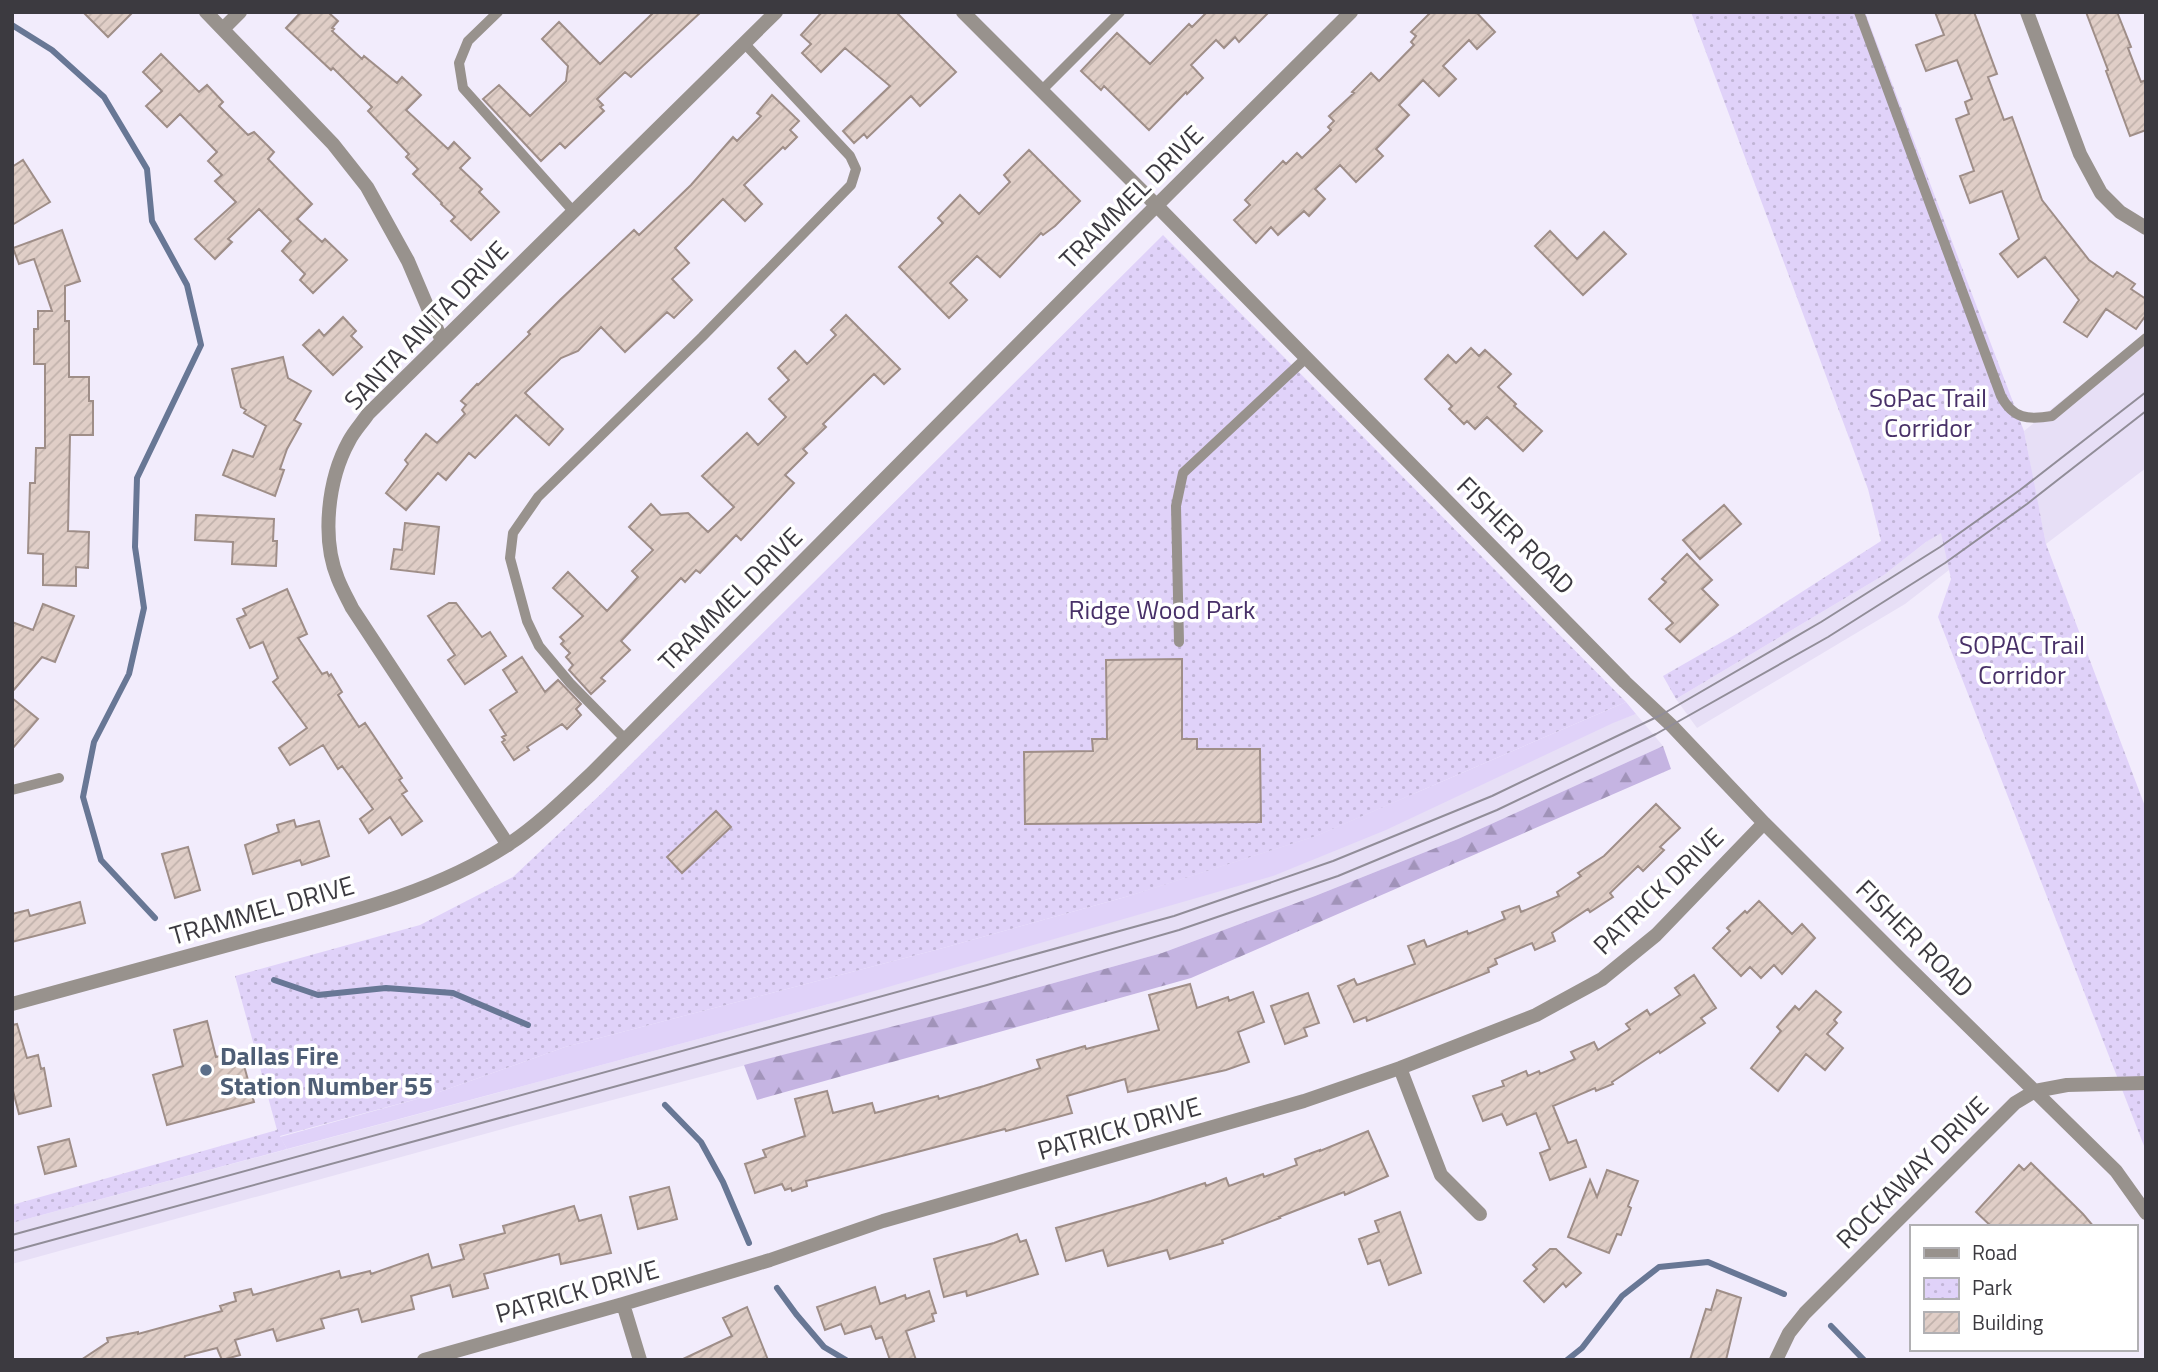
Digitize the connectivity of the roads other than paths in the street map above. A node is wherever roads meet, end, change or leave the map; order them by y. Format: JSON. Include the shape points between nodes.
{"nodes":[{"id":1,"x":206,"y":12,"type":"edge"},
{"id":2,"x":240,"y":12,"type":"edge"},
{"id":3,"x":498,"y":12,"type":"edge"},
{"id":4,"x":776,"y":12,"type":"edge"},
{"id":5,"x":963,"y":12,"type":"edge"},
{"id":6,"x":1120,"y":12,"type":"edge"},
{"id":7,"x":1351,"y":12,"type":"edge"},
{"id":8,"x":1858,"y":12,"type":"edge"},
{"id":9,"x":2027,"y":12,"type":"edge"},
{"id":10,"x":223,"y":29,"type":"junction"},
{"id":11,"x":744,"y":44,"type":"junction"},
{"id":12,"x":1041,"y":91,"type":"junction"},
{"id":13,"x":1157,"y":206,"type":"junction"},
{"id":14,"x":573,"y":211,"type":"junction"},
{"id":15,"x":2146,"y":228,"type":"edge"},
{"id":16,"x":2146,"y":338,"type":"edge"},
{"id":17,"x":442,"y":341,"type":"junction"},
{"id":18,"x":1305,"y":359,"type":"junction"},
{"id":19,"x":1179,"y":642,"type":"dead end"},
{"id":20,"x":625,"y":740,"type":"junction"},
{"id":21,"x":59,"y":778,"type":"dead end"},
{"id":22,"x":12,"y":790,"type":"edge"},
{"id":23,"x":1764,"y":823,"type":"junction"},
{"id":24,"x":508,"y":845,"type":"junction"},
{"id":25,"x":12,"y":1004,"type":"edge"},
{"id":26,"x":1400,"y":1068,"type":"junction"},
{"id":27,"x":2146,"y":1083,"type":"edge"},
{"id":28,"x":2035,"y":1091,"type":"junction"},
{"id":29,"x":2146,"y":1213,"type":"edge"},
{"id":30,"x":1480,"y":1214,"type":"dead end"},
{"id":31,"x":623,"y":1304,"type":"junction"},
{"id":32,"x":456,"y":1355,"type":"edge"},
{"id":33,"x":424,"y":1360,"type":"edge"},
{"id":34,"x":639,"y":1360,"type":"edge"},
{"id":35,"x":1776,"y":1360,"type":"edge"}],
"edges":[{"from":1,"to":10,"type":"street"},
{"from":2,"to":10,"type":"street"},
{"from":3,"to":14,"type":"lane","via":[[468,41],[459,63],[463,88]]},
{"from":4,"to":11,"type":"street","name":"SANTA ANITA DRIVE"},
{"from":5,"to":12,"type":"street","name":"FISHER ROAD"},
{"from":6,"to":12,"type":"lane"},
{"from":7,"to":13,"type":"street","name":"TRAMMEL DRIVE"},
{"from":8,"to":16,"type":"lane","via":[[2008,409],[2035,419],[2052,416]]},
{"from":9,"to":15,"type":"street","via":[[2080,154],[2101,193]]},
{"from":10,"to":17,"type":"street","via":[[333,144],[367,187],[408,261]]},
{"from":11,"to":14,"type":"street","name":"SANTA ANITA DRIVE"},
{"from":11,"to":20,"type":"lane","via":[[850,156],[856,169],[851,185],[538,497],[513,533],[510,558],[527,621],[539,646]]},
{"from":12,"to":13,"type":"street","name":"FISHER ROAD"},
{"from":13,"to":18,"type":"street","name":"FISHER ROAD"},
{"from":13,"to":20,"type":"street","name":"TRAMMEL DRIVE"},
{"from":14,"to":17,"type":"street","name":"SANTA ANITA DRIVE"},
{"from":17,"to":24,"type":"street","name":"SANTA ANITA DRIVE","via":[[368,414],[349,441],[329,506],[330,542],[337,577],[352,608]]},
{"from":18,"to":19,"type":"lane","via":[[1183,473],[1176,506]]},
{"from":18,"to":23,"type":"street","name":"FISHER ROAD"},
{"from":20,"to":24,"type":"street","name":"TRAMMEL DRIVE","via":[[540,821]]},
{"from":21,"to":22,"type":"lane"},
{"from":23,"to":26,"type":"street","name":"PATRICK DRIVE","via":[[1656,934],[1602,979],[1536,1015]]},
{"from":23,"to":28,"type":"street","name":"FISHER ROAD"},
{"from":24,"to":25,"type":"street","name":"TRAMMEL DRIVE","via":[[460,872],[403,895]]},
{"from":26,"to":30,"type":"street","via":[[1441,1175]]},
{"from":26,"to":31,"type":"street","name":"PATRICK DRIVE","via":[[1304,1101],[883,1221]]},
{"from":27,"to":28,"type":"street","name":"ROCKAWAY DRIVE","via":[[2067,1085]]},
{"from":28,"to":29,"type":"street","name":"FISHER ROAD","via":[[2116,1171]]},
{"from":28,"to":35,"type":"street","name":"ROCKAWAY DRIVE","via":[[2015,1103],[1805,1313]]},
{"from":31,"to":32,"type":"street","name":"PATRICK DRIVE"},
{"from":31,"to":34,"type":"street"},
{"from":32,"to":33,"type":"street","name":"PATRICK DRIVE"}]}
